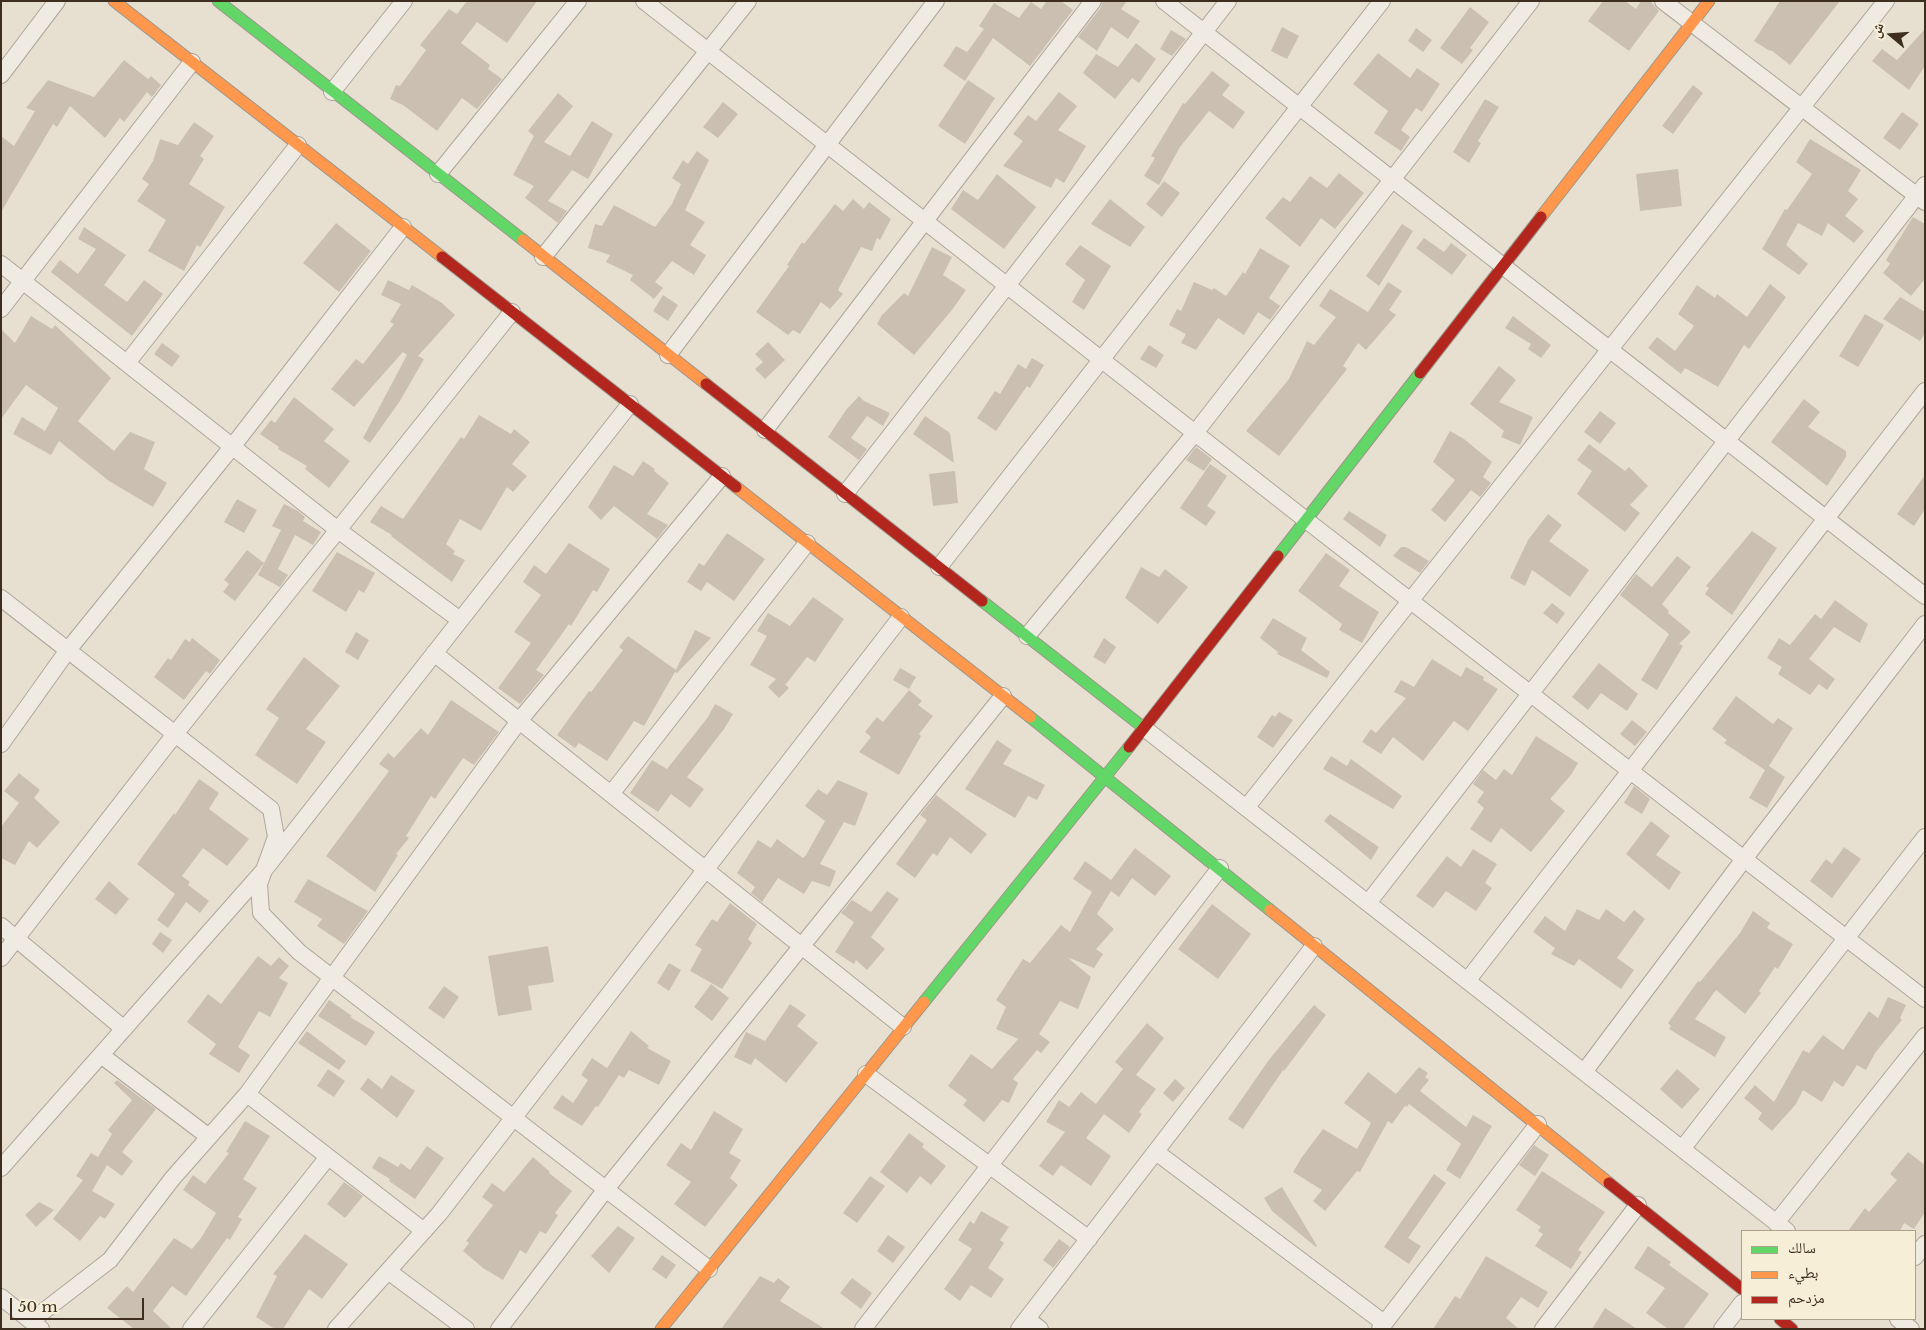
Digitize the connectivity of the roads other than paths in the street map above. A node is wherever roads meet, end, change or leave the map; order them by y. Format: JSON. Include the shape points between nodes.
{"nodes":[{"id":1,"x":57,"y":1,"type":"edge"},
{"id":2,"x":114,"y":1,"type":"edge"},
{"id":3,"x":404,"y":1,"type":"edge"},
{"id":4,"x":578,"y":1,"type":"edge"},
{"id":5,"x":644,"y":1,"type":"edge"},
{"id":6,"x":748,"y":1,"type":"edge"},
{"id":7,"x":936,"y":1,"type":"edge"},
{"id":8,"x":1093,"y":1,"type":"edge"},
{"id":9,"x":1164,"y":1,"type":"edge"},
{"id":10,"x":1228,"y":1,"type":"edge"},
{"id":11,"x":1382,"y":1,"type":"edge"},
{"id":12,"x":1531,"y":1,"type":"edge"},
{"id":13,"x":1663,"y":1,"type":"edge"},
{"id":14,"x":1709,"y":1,"type":"edge"},
{"id":15,"x":1886,"y":1,"type":"edge"},
{"id":16,"x":226,"y":4,"type":"edge"},
{"id":17,"x":1692,"y":24,"type":"junction"},
{"id":18,"x":1204,"y":32,"type":"junction"},
{"id":19,"x":709,"y":52,"type":"junction"},
{"id":20,"x":192,"y":62,"type":"junction"},
{"id":21,"x":1,"y":75,"type":"edge"},
{"id":22,"x":332,"y":92,"type":"junction"},
{"id":23,"x":1300,"y":107,"type":"junction"},
{"id":24,"x":1801,"y":108,"type":"junction"},
{"id":25,"x":298,"y":145,"type":"junction"},
{"id":26,"x":827,"y":145,"type":"junction"},
{"id":27,"x":438,"y":174,"type":"junction"},
{"id":28,"x":1392,"y":180,"type":"junction"},
{"id":29,"x":1922,"y":194,"type":"edge"},
{"id":30,"x":925,"y":221,"type":"junction"},
{"id":31,"x":403,"y":227,"type":"junction"},
{"id":32,"x":544,"y":257,"type":"junction"},
{"id":33,"x":1,"y":264,"type":"edge"},
{"id":34,"x":1503,"y":266,"type":"junction"},
{"id":35,"x":22,"y":281,"type":"junction"},
{"id":36,"x":1007,"y":286,"type":"junction"},
{"id":37,"x":1,"y":309,"type":"edge"},
{"id":38,"x":512,"y":312,"type":"junction"},
{"id":39,"x":1610,"y":349,"type":"junction"},
{"id":40,"x":668,"y":355,"type":"junction"},
{"id":41,"x":1102,"y":360,"type":"junction"},
{"id":42,"x":127,"y":363,"type":"junction"},
{"id":43,"x":1925,"y":391,"type":"edge"},
{"id":44,"x":630,"y":404,"type":"junction"},
{"id":45,"x":765,"y":430,"type":"junction"},
{"id":46,"x":1195,"y":433,"type":"junction"},
{"id":47,"x":1727,"y":441,"type":"junction"},
{"id":48,"x":232,"y":447,"type":"junction"},
{"id":49,"x":722,"y":476,"type":"junction"},
{"id":50,"x":845,"y":494,"type":"junction"},
{"id":51,"x":1826,"y":519,"type":"junction"},
{"id":52,"x":1306,"y":520,"type":"junction"},
{"id":53,"x":338,"y":530,"type":"junction"},
{"id":54,"x":808,"y":543,"type":"junction"},
{"id":55,"x":939,"y":567,"type":"junction"},
{"id":56,"x":1925,"y":596,"type":"edge"},
{"id":57,"x":1,"y":598,"type":"edge"},
{"id":58,"x":1411,"y":601,"type":"junction"},
{"id":59,"x":901,"y":617,"type":"junction"},
{"id":60,"x":460,"y":620,"type":"junction"},
{"id":61,"x":1925,"y":624,"type":"edge"},
{"id":62,"x":1027,"y":636,"type":"junction"},
{"id":63,"x":68,"y":650,"type":"junction"},
{"id":64,"x":434,"y":653,"type":"junction"},
{"id":65,"x":1530,"y":693,"type":"junction"},
{"id":66,"x":1003,"y":696,"type":"junction"},
{"id":67,"x":519,"y":721,"type":"junction"},
{"id":68,"x":1144,"y":728,"type":"junction"},
{"id":69,"x":175,"y":734,"type":"junction"},
{"id":70,"x":1,"y":744,"type":"edge"},
{"id":71,"x":1630,"y":771,"type":"junction"},
{"id":72,"x":1105,"y":776,"type":"junction"},
{"id":73,"x":611,"y":794,"type":"junction"},
{"id":74,"x":1246,"y":808,"type":"junction"},
{"id":75,"x":1925,"y":837,"type":"edge"},
{"id":76,"x":1744,"y":858,"type":"junction"},
{"id":77,"x":265,"y":868,"type":"junction"},
{"id":78,"x":1220,"y":868,"type":"junction"},
{"id":79,"x":706,"y":870,"type":"junction"},
{"id":80,"x":1368,"y":903,"type":"junction"},
{"id":81,"x":1,"y":926,"type":"edge"},
{"id":82,"x":16,"y":938,"type":"junction"},
{"id":83,"x":1846,"y":938,"type":"junction"},
{"id":84,"x":802,"y":946,"type":"junction"},
{"id":85,"x":1314,"y":946,"type":"junction"},
{"id":86,"x":1,"y":958,"type":"edge"},
{"id":87,"x":333,"y":978,"type":"junction"},
{"id":88,"x":1467,"y":981,"type":"junction"},
{"id":89,"x":1925,"y":999,"type":"edge"},
{"id":90,"x":903,"y":1027,"type":"junction"},
{"id":91,"x":124,"y":1029,"type":"junction"},
{"id":92,"x":1925,"y":1036,"type":"edge"},
{"id":93,"x":101,"y":1055,"type":"junction"},
{"id":94,"x":1584,"y":1072,"type":"junction"},
{"id":95,"x":866,"y":1074,"type":"junction"},
{"id":96,"x":247,"y":1094,"type":"junction"},
{"id":97,"x":512,"y":1117,"type":"junction"},
{"id":98,"x":1538,"y":1124,"type":"junction"},
{"id":99,"x":209,"y":1137,"type":"junction"},
{"id":100,"x":1682,"y":1149,"type":"junction"},
{"id":101,"x":1156,"y":1152,"type":"junction"},
{"id":102,"x":328,"y":1156,"type":"junction"},
{"id":103,"x":990,"y":1166,"type":"junction"},
{"id":104,"x":1,"y":1168,"type":"edge"},
{"id":105,"x":606,"y":1189,"type":"junction"},
{"id":106,"x":1638,"y":1205,"type":"junction"},
{"id":107,"x":1781,"y":1227,"type":"edge"},
{"id":108,"x":424,"y":1231,"type":"junction"},
{"id":109,"x":1089,"y":1239,"type":"junction"},
{"id":110,"x":1925,"y":1244,"type":"edge"},
{"id":111,"x":1916,"y":1256,"type":"edge"},
{"id":112,"x":709,"y":1269,"type":"junction"},
{"id":113,"x":388,"y":1271,"type":"junction"},
{"id":114,"x":1741,"y":1288,"type":"edge"},
{"id":115,"x":1,"y":1297,"type":"edge"},
{"id":116,"x":1741,"y":1304,"type":"edge"},
{"id":117,"x":1781,"y":1320,"type":"edge"},
{"id":118,"x":1899,"y":1320,"type":"edge"},
{"id":119,"x":1023,"y":1324,"type":"edge"},
{"id":120,"x":36,"y":1325,"type":"edge"},
{"id":121,"x":1382,"y":1326,"type":"edge"},
{"id":122,"x":191,"y":1329,"type":"edge"},
{"id":123,"x":336,"y":1329,"type":"edge"},
{"id":124,"x":466,"y":1329,"type":"edge"},
{"id":125,"x":498,"y":1329,"type":"edge"},
{"id":126,"x":660,"y":1329,"type":"edge"},
{"id":127,"x":863,"y":1329,"type":"edge"},
{"id":128,"x":1040,"y":1329,"type":"edge"},
{"id":129,"x":1542,"y":1329,"type":"edge"},
{"id":130,"x":1722,"y":1329,"type":"edge"},
{"id":131,"x":1792,"y":1329,"type":"edge"},
{"id":132,"x":1911,"y":1329,"type":"edge"}],
"edges":[{"from":1,"to":21,"type":"street"},
{"from":2,"to":20,"type":"street"},
{"from":3,"to":22,"type":"street"},
{"from":4,"to":27,"type":"street"},
{"from":5,"to":19,"type":"street"},
{"from":6,"to":19,"type":"street"},
{"from":7,"to":26,"type":"street"},
{"from":8,"to":30,"type":"street"},
{"from":9,"to":18,"type":"street"},
{"from":10,"to":18,"type":"street"},
{"from":11,"to":23,"type":"street"},
{"from":12,"to":28,"type":"street"},
{"from":13,"to":17,"type":"street"},
{"from":14,"to":17,"type":"street"},
{"from":15,"to":24,"type":"street"},
{"from":16,"to":22,"type":"street"},
{"from":17,"to":24,"type":"street"},
{"from":17,"to":34,"type":"street"},
{"from":18,"to":23,"type":"street"},
{"from":18,"to":36,"type":"street"},
{"from":19,"to":26,"type":"street"},
{"from":19,"to":32,"type":"street"},
{"from":20,"to":25,"type":"street"},
{"from":20,"to":35,"type":"street"},
{"from":22,"to":27,"type":"street"},
{"from":23,"to":28,"type":"street"},
{"from":23,"to":41,"type":"street"},
{"from":24,"to":29,"type":"street"},
{"from":24,"to":39,"type":"street"},
{"from":25,"to":31,"type":"street"},
{"from":25,"to":42,"type":"street"},
{"from":26,"to":30,"type":"street"},
{"from":26,"to":40,"type":"street"},
{"from":27,"to":32,"type":"street"},
{"from":28,"to":34,"type":"street"},
{"from":28,"to":46,"type":"street"},
{"from":29,"to":47,"type":"street"},
{"from":30,"to":36,"type":"street"},
{"from":30,"to":45,"type":"street"},
{"from":31,"to":38,"type":"street"},
{"from":31,"to":48,"type":"street"},
{"from":32,"to":40,"type":"street"},
{"from":33,"to":35,"type":"street"},
{"from":34,"to":39,"type":"street"},
{"from":34,"to":52,"type":"street"},
{"from":35,"to":37,"type":"street"},
{"from":35,"to":42,"type":"street"},
{"from":36,"to":41,"type":"street"},
{"from":36,"to":50,"type":"street"},
{"from":38,"to":44,"type":"street"},
{"from":38,"to":53,"type":"street"},
{"from":39,"to":47,"type":"street"},
{"from":39,"to":58,"type":"street"},
{"from":40,"to":45,"type":"street"},
{"from":41,"to":46,"type":"street"},
{"from":41,"to":55,"type":"street"},
{"from":42,"to":48,"type":"street"},
{"from":43,"to":51,"type":"street"},
{"from":44,"to":49,"type":"street"},
{"from":44,"to":60,"type":"street"},
{"from":45,"to":50,"type":"street"},
{"from":46,"to":52,"type":"street"},
{"from":46,"to":62,"type":"street"},
{"from":47,"to":51,"type":"street"},
{"from":47,"to":65,"type":"street"},
{"from":48,"to":53,"type":"street"},
{"from":48,"to":63,"type":"street"},
{"from":49,"to":54,"type":"street"},
{"from":49,"to":67,"type":"street"},
{"from":50,"to":55,"type":"street"},
{"from":51,"to":56,"type":"street"},
{"from":51,"to":71,"type":"street"},
{"from":52,"to":58,"type":"street"},
{"from":52,"to":68,"type":"street"},
{"from":53,"to":60,"type":"street"},
{"from":53,"to":69,"type":"street"},
{"from":54,"to":59,"type":"street"},
{"from":54,"to":73,"type":"street"},
{"from":55,"to":62,"type":"street"},
{"from":57,"to":63,"type":"street"},
{"from":58,"to":65,"type":"street"},
{"from":58,"to":74,"type":"street"},
{"from":59,"to":66,"type":"street"},
{"from":59,"to":79,"type":"street"},
{"from":60,"to":64,"type":"street"},
{"from":61,"to":76,"type":"street"},
{"from":62,"to":68,"type":"street"},
{"from":63,"to":69,"type":"street"},
{"from":63,"to":70,"type":"street"},
{"from":64,"to":67,"type":"street"},
{"from":64,"to":77,"type":"street"},
{"from":65,"to":71,"type":"street"},
{"from":65,"to":80,"type":"street"},
{"from":66,"to":72,"type":"street"},
{"from":66,"to":84,"type":"street"},
{"from":67,"to":73,"type":"street"},
{"from":67,"to":87,"type":"street"},
{"from":68,"to":72,"type":"street"},
{"from":68,"to":74,"type":"street"},
{"from":69,"to":77,"type":"street","via":[[271,809],[276,837]]},
{"from":69,"to":82,"type":"street"},
{"from":71,"to":76,"type":"street"},
{"from":71,"to":88,"type":"street"},
{"from":72,"to":78,"type":"street"},
{"from":72,"to":90,"type":"street"},
{"from":73,"to":79,"type":"street"},
{"from":74,"to":80,"type":"street"},
{"from":75,"to":83,"type":"street"},
{"from":76,"to":83,"type":"street"},
{"from":76,"to":94,"type":"street"},
{"from":77,"to":87,"type":"street","via":[[259,884],[261,913],[299,952]]},
{"from":77,"to":91,"type":"street"},
{"from":78,"to":85,"type":"street"},
{"from":78,"to":103,"type":"street"},
{"from":79,"to":84,"type":"street"},
{"from":79,"to":97,"type":"street"},
{"from":80,"to":88,"type":"street"},
{"from":81,"to":82,"type":"street"},
{"from":82,"to":86,"type":"street"},
{"from":82,"to":91,"type":"street"},
{"from":83,"to":89,"type":"street"},
{"from":83,"to":100,"type":"street"},
{"from":84,"to":90,"type":"street"},
{"from":84,"to":105,"type":"street"},
{"from":85,"to":98,"type":"street"},
{"from":85,"to":101,"type":"street"},
{"from":87,"to":96,"type":"street"},
{"from":87,"to":97,"type":"street"},
{"from":88,"to":94,"type":"street"},
{"from":90,"to":95,"type":"street"},
{"from":91,"to":93,"type":"street"},
{"from":92,"to":107,"type":"street"},
{"from":93,"to":99,"type":"street"},
{"from":93,"to":104,"type":"street"},
{"from":94,"to":100,"type":"street"},
{"from":95,"to":103,"type":"street"},
{"from":95,"to":112,"type":"street"},
{"from":96,"to":99,"type":"street"},
{"from":96,"to":102,"type":"street"},
{"from":97,"to":105,"type":"street"},
{"from":97,"to":108,"type":"street"},
{"from":98,"to":106,"type":"street"},
{"from":98,"to":121,"type":"street"},
{"from":99,"to":120,"type":"street","via":[[110,1260]]},
{"from":100,"to":107,"type":"street"},
{"from":101,"to":109,"type":"street"},
{"from":101,"to":121,"type":"street"},
{"from":102,"to":108,"type":"street"},
{"from":102,"to":122,"type":"street"},
{"from":103,"to":109,"type":"street"},
{"from":103,"to":127,"type":"street"},
{"from":105,"to":112,"type":"street"},
{"from":105,"to":125,"type":"street"},
{"from":106,"to":114,"type":"street"},
{"from":106,"to":129,"type":"street"},
{"from":108,"to":113,"type":"street"},
{"from":109,"to":119,"type":"street"},
{"from":110,"to":111,"type":"street"},
{"from":112,"to":126,"type":"street"},
{"from":113,"to":123,"type":"street"},
{"from":113,"to":124,"type":"street"},
{"from":115,"to":120,"type":"street"},
{"from":116,"to":130,"type":"street"},
{"from":117,"to":131,"type":"street"},
{"from":118,"to":132,"type":"street"},
{"from":119,"to":128,"type":"street"}]}
